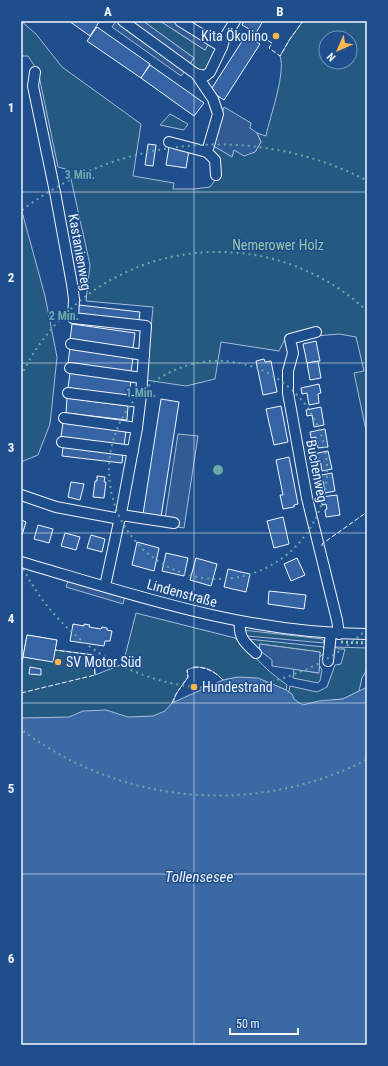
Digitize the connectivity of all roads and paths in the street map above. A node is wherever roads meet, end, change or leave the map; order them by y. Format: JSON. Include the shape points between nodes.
{"nodes":[{"id":1,"x":122,"y":21,"type":"edge"},
{"id":2,"x":180,"y":21,"type":"edge"},
{"id":3,"x":235,"y":21,"type":"edge"},
{"id":4,"x":222,"y":47,"type":"junction"},
{"id":5,"x":35,"y":72,"type":"dead end"},
{"id":6,"x":196,"y":74,"type":"junction"},
{"id":7,"x":169,"y":142,"type":"dead end"},
{"id":8,"x":207,"y":152,"type":"junction"},
{"id":9,"x":216,"y":175,"type":"dead end"},
{"id":10,"x":316,"y":332,"type":"dead end"},
{"id":11,"x":71,"y":344,"type":"dead end"},
{"id":12,"x":144,"y":355,"type":"junction"},
{"id":13,"x":70,"y":368,"type":"dead end"},
{"id":14,"x":142,"y":378,"type":"junction"},
{"id":15,"x":68,"y":393,"type":"dead end"},
{"id":16,"x":141,"y":399,"type":"junction"},
{"id":17,"x":64,"y":418,"type":"dead end"},
{"id":18,"x":137,"y":428,"type":"junction"},
{"id":19,"x":62,"y":442,"type":"dead end"},
{"id":20,"x":133,"y":451,"type":"junction"},
{"id":21,"x":21,"y":495,"type":"edge"},
{"id":22,"x":120,"y":517,"type":"junction"},
{"id":23,"x":174,"y":523,"type":"dead end"},
{"id":24,"x":21,"y":562,"type":"edge"},
{"id":25,"x":105,"y":586,"type":"junction"},
{"id":26,"x":240,"y":622,"type":"junction"},
{"id":27,"x":335,"y":633,"type":"junction"},
{"id":28,"x":367,"y":634,"type":"edge"},
{"id":29,"x":256,"y":653,"type":"dead end"},
{"id":30,"x":328,"y":661,"type":"dead end"}],
"edges":[{"from":1,"to":6,"type":"street"},
{"from":2,"to":4,"type":"street"},
{"from":3,"to":4,"type":"street"},
{"from":4,"to":6,"type":"street","via":[[210,72],[205,76]]},
{"from":5,"to":12,"type":"street","name":"Kastanienweg","via":[[34,86],[73,292],[72,318],[146,326]]},
{"from":6,"to":8,"type":"street","via":[[213,99],[218,114]]},
{"from":7,"to":8,"type":"street"},
{"from":8,"to":9,"type":"street","via":[[216,160]]},
{"from":10,"to":27,"type":"street","name":"Buchenweg","via":[[290,339],[293,353],[288,371],[288,393],[307,498],[337,620]]},
{"from":11,"to":12,"type":"street"},
{"from":12,"to":14,"type":"street","name":"Kastanienweg"},
{"from":13,"to":14,"type":"street"},
{"from":14,"to":16,"type":"street","name":"Kastanienweg"},
{"from":15,"to":16,"type":"street"},
{"from":16,"to":18,"type":"street","name":"Kastanienweg"},
{"from":17,"to":18,"type":"street"},
{"from":18,"to":20,"type":"street","name":"Kastanienweg"},
{"from":19,"to":20,"type":"street"},
{"from":20,"to":22,"type":"street","name":"Kastanienweg"},
{"from":21,"to":22,"type":"street","via":[[56,507]]},
{"from":22,"to":23,"type":"street"},
{"from":22,"to":25,"type":"street","name":"Kastanienweg"},
{"from":24,"to":25,"type":"street","name":"Lindenstraße"},
{"from":25,"to":26,"type":"street","name":"Lindenstraße"},
{"from":26,"to":27,"type":"street","name":"Lindenstraße"},
{"from":26,"to":29,"type":"street","via":[[240,636]]},
{"from":27,"to":28,"type":"street","name":"Lindenstraße"},
{"from":27,"to":30,"type":"street","name":"Buchenweg"}]}
